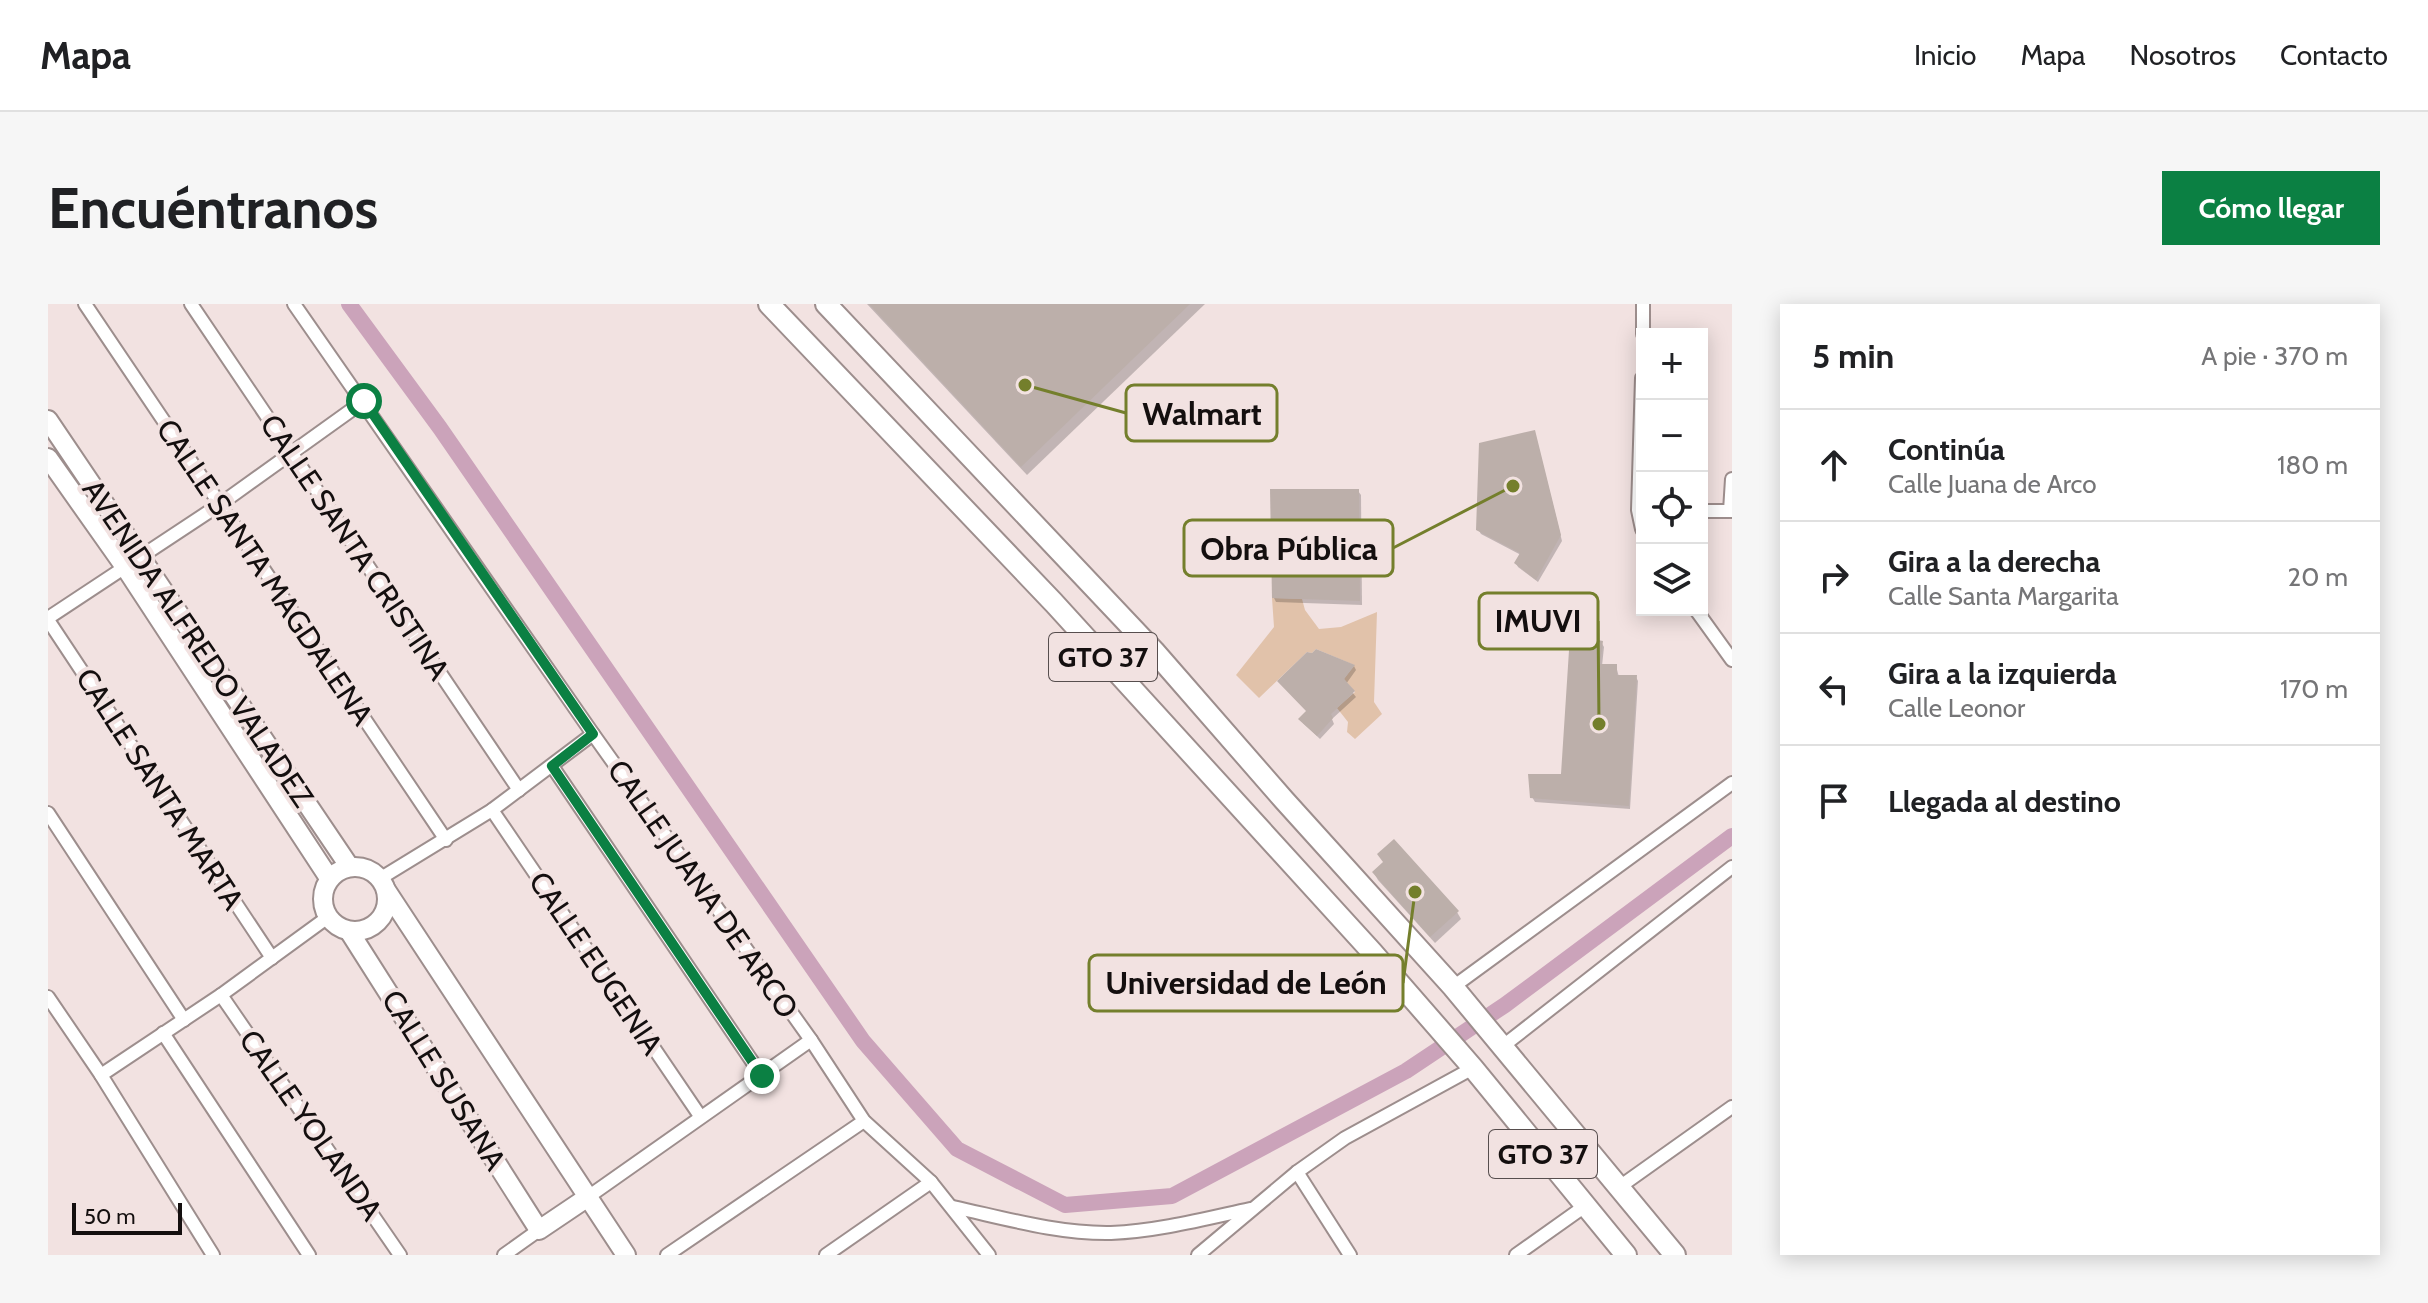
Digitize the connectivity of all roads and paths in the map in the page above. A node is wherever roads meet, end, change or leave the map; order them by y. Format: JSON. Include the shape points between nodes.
{"nodes":[{"id":1,"x":85,"y":304,"type":"edge"},
{"id":2,"x":191,"y":304,"type":"edge"},
{"id":3,"x":294,"y":304,"type":"edge"},
{"id":4,"x":769,"y":304,"type":"edge"},
{"id":5,"x":826,"y":304,"type":"edge"},
{"id":6,"x":1643,"y":304,"type":"edge"},
{"id":7,"x":1643,"y":328,"type":"edge"},
{"id":8,"x":1642,"y":400,"type":"edge"},
{"id":9,"x":364,"y":401,"type":"junction"},
{"id":10,"x":48,"y":420,"type":"edge"},
{"id":11,"x":292,"y":454,"type":"junction"},
{"id":12,"x":48,"y":458,"type":"edge"},
{"id":13,"x":1641,"y":472,"type":"edge"},
{"id":14,"x":1732,"y":479,"type":"edge"},
{"id":15,"x":219,"y":505,"type":"junction"},
{"id":16,"x":1708,"y":511,"type":"edge"},
{"id":17,"x":1731,"y":511,"type":"edge"},
{"id":18,"x":132,"y":562,"type":"junction"},
{"id":19,"x":1700,"y":616,"type":"edge"},
{"id":20,"x":48,"y":619,"type":"edge"},
{"id":21,"x":1732,"y":660,"type":"edge"},
{"id":22,"x":593,"y":734,"type":"junction"},
{"id":23,"x":552,"y":766,"type":"junction"},
{"id":24,"x":1732,"y":783,"type":"edge"},
{"id":25,"x":519,"y":790,"type":"junction"},
{"id":26,"x":492,"y":810,"type":"junction"},
{"id":27,"x":48,"y":813,"type":"edge"},
{"id":28,"x":446,"y":840,"type":"junction"},
{"id":29,"x":349,"y":866,"type":"junction"},
{"id":30,"x":1732,"y":867,"type":"edge"},
{"id":31,"x":329,"y":878,"type":"junction"},
{"id":32,"x":384,"y":884,"type":"junction"},
{"id":33,"x":328,"y":917,"type":"junction"},
{"id":34,"x":349,"y":931,"type":"junction"},
{"id":35,"x":272,"y":958,"type":"junction"},
{"id":36,"x":1457,"y":992,"type":"junction"},
{"id":37,"x":221,"y":995,"type":"junction"},
{"id":38,"x":48,"y":997,"type":"edge"},
{"id":39,"x":184,"y":1020,"type":"junction"},
{"id":40,"x":163,"y":1033,"type":"junction"},
{"id":41,"x":811,"y":1040,"type":"junction"},
{"id":42,"x":1503,"y":1046,"type":"junction"},
{"id":43,"x":1466,"y":1061,"type":"junction"},
{"id":44,"x":101,"y":1075,"type":"junction"},
{"id":45,"x":762,"y":1076,"type":"junction"},
{"id":46,"x":1732,"y":1107,"type":"edge"},
{"id":47,"x":700,"y":1116,"type":"junction"},
{"id":48,"x":864,"y":1121,"type":"junction"},
{"id":49,"x":1297,"y":1172,"type":"junction"},
{"id":50,"x":931,"y":1182,"type":"junction"},
{"id":51,"x":1618,"y":1188,"type":"junction"},
{"id":52,"x":588,"y":1197,"type":"junction"},
{"id":53,"x":1585,"y":1206,"type":"junction"},
{"id":54,"x":953,"y":1207,"type":"junction"},
{"id":55,"x":1253,"y":1208,"type":"junction"},
{"id":56,"x":539,"y":1230,"type":"junction"},
{"id":57,"x":213,"y":1255,"type":"edge"},
{"id":58,"x":309,"y":1255,"type":"edge"},
{"id":59,"x":400,"y":1255,"type":"edge"},
{"id":60,"x":504,"y":1255,"type":"edge"},
{"id":61,"x":626,"y":1255,"type":"edge"},
{"id":62,"x":667,"y":1255,"type":"edge"},
{"id":63,"x":826,"y":1255,"type":"edge"},
{"id":64,"x":989,"y":1255,"type":"edge"},
{"id":65,"x":1198,"y":1255,"type":"edge"},
{"id":66,"x":1350,"y":1255,"type":"edge"},
{"id":67,"x":1516,"y":1255,"type":"edge"},
{"id":68,"x":1626,"y":1255,"type":"edge"},
{"id":69,"x":1675,"y":1255,"type":"edge"}],
"edges":[{"from":1,"to":15,"type":"street","name":"CALLE SANTA MAGDALENA"},
{"from":2,"to":11,"type":"street","name":"CALLE SANTA CRISTINA"},
{"from":3,"to":9,"type":"street","name":"CALLE JUANA DE ARCO"},
{"from":4,"to":43,"type":"main road","number":"GTO 37","via":[[1054,603]]},
{"from":5,"to":36,"type":"main road","number":"GTO 37","via":[[1154,651]]},
{"from":6,"to":7,"type":"street"},
{"from":8,"to":13,"type":"street"},
{"from":9,"to":11,"type":"street"},
{"from":9,"to":22,"type":"street","name":"CALLE JUANA DE ARCO"},
{"from":10,"to":18,"type":"street","name":"AVENIDA ALFREDO VALADEZ"},
{"from":11,"to":15,"type":"street"},
{"from":11,"to":25,"type":"street","name":"CALLE SANTA CRISTINA"},
{"from":12,"to":18,"type":"street","name":"AVENIDA ALFREDO VALADEZ"},
{"from":14,"to":17,"type":"street"},
{"from":15,"to":18,"type":"street"},
{"from":15,"to":28,"type":"street","name":"CALLE SANTA MAGDALENA"},
{"from":16,"to":17,"type":"street"},
{"from":18,"to":20,"type":"street"},
{"from":18,"to":29,"type":"street","name":"AVENIDA ALFREDO VALADEZ"},
{"from":18,"to":31,"type":"street","name":"AVENIDA ALFREDO VALADEZ"},
{"from":19,"to":21,"type":"street"},
{"from":20,"to":35,"type":"street","name":"CALLE SANTA MARTA"},
{"from":22,"to":23,"type":"street"},
{"from":22,"to":41,"type":"street","name":"CALLE JUANA DE ARCO"},
{"from":23,"to":25,"type":"street"},
{"from":23,"to":45,"type":"street"},
{"from":24,"to":36,"type":"street"},
{"from":25,"to":26,"type":"street"},
{"from":26,"to":28,"type":"street"},
{"from":26,"to":47,"type":"street","name":"CALLE EUGENIA"},
{"from":27,"to":39,"type":"street"},
{"from":28,"to":32,"type":"street"},
{"from":29,"to":31,"type":"street"},
{"from":29,"to":32,"type":"street","via":[[372,870]]},
{"from":30,"to":42,"type":"street"},
{"from":31,"to":33,"type":"street","via":[[322,904]]},
{"from":32,"to":34,"type":"street","via":[[385,912],[379,921]]},
{"from":32,"to":52,"type":"street"},
{"from":33,"to":34,"type":"street"},
{"from":33,"to":35,"type":"street"},
{"from":34,"to":56,"type":"street","name":"CALLE SUSANA"},
{"from":35,"to":37,"type":"street"},
{"from":36,"to":42,"type":"main road","number":"GTO 37"},
{"from":37,"to":39,"type":"street"},
{"from":37,"to":59,"type":"street","name":"CALLE YOLANDA"},
{"from":38,"to":44,"type":"street"},
{"from":39,"to":40,"type":"street"},
{"from":40,"to":44,"type":"street"},
{"from":40,"to":58,"type":"street"},
{"from":41,"to":45,"type":"street"},
{"from":41,"to":48,"type":"street","name":"CALLE JUANA DE ARCO"},
{"from":42,"to":51,"type":"main road","number":"GTO 37"},
{"from":43,"to":49,"type":"street"},
{"from":43,"to":53,"type":"main road","number":"GTO 37"},
{"from":44,"to":57,"type":"street"},
{"from":45,"to":47,"type":"street"},
{"from":46,"to":51,"type":"street"},
{"from":47,"to":52,"type":"street"},
{"from":48,"to":50,"type":"street","name":"CALLE JUANA DE ARCO"},
{"from":48,"to":62,"type":"street"},
{"from":49,"to":55,"type":"street"},
{"from":49,"to":66,"type":"street"},
{"from":50,"to":54,"type":"street","name":"CALLE JUANA DE ARCO"},
{"from":50,"to":63,"type":"street"},
{"from":51,"to":69,"type":"main road","number":"GTO 37"},
{"from":52,"to":56,"type":"street"},
{"from":52,"to":61,"type":"street"},
{"from":53,"to":67,"type":"street"},
{"from":53,"to":68,"type":"main road","number":"GTO 37"},
{"from":54,"to":55,"type":"street","via":[[1108,1233]]},
{"from":54,"to":64,"type":"street","name":"CALLE JUANA DE ARCO"},
{"from":55,"to":65,"type":"street"},
{"from":56,"to":60,"type":"street"}]}
